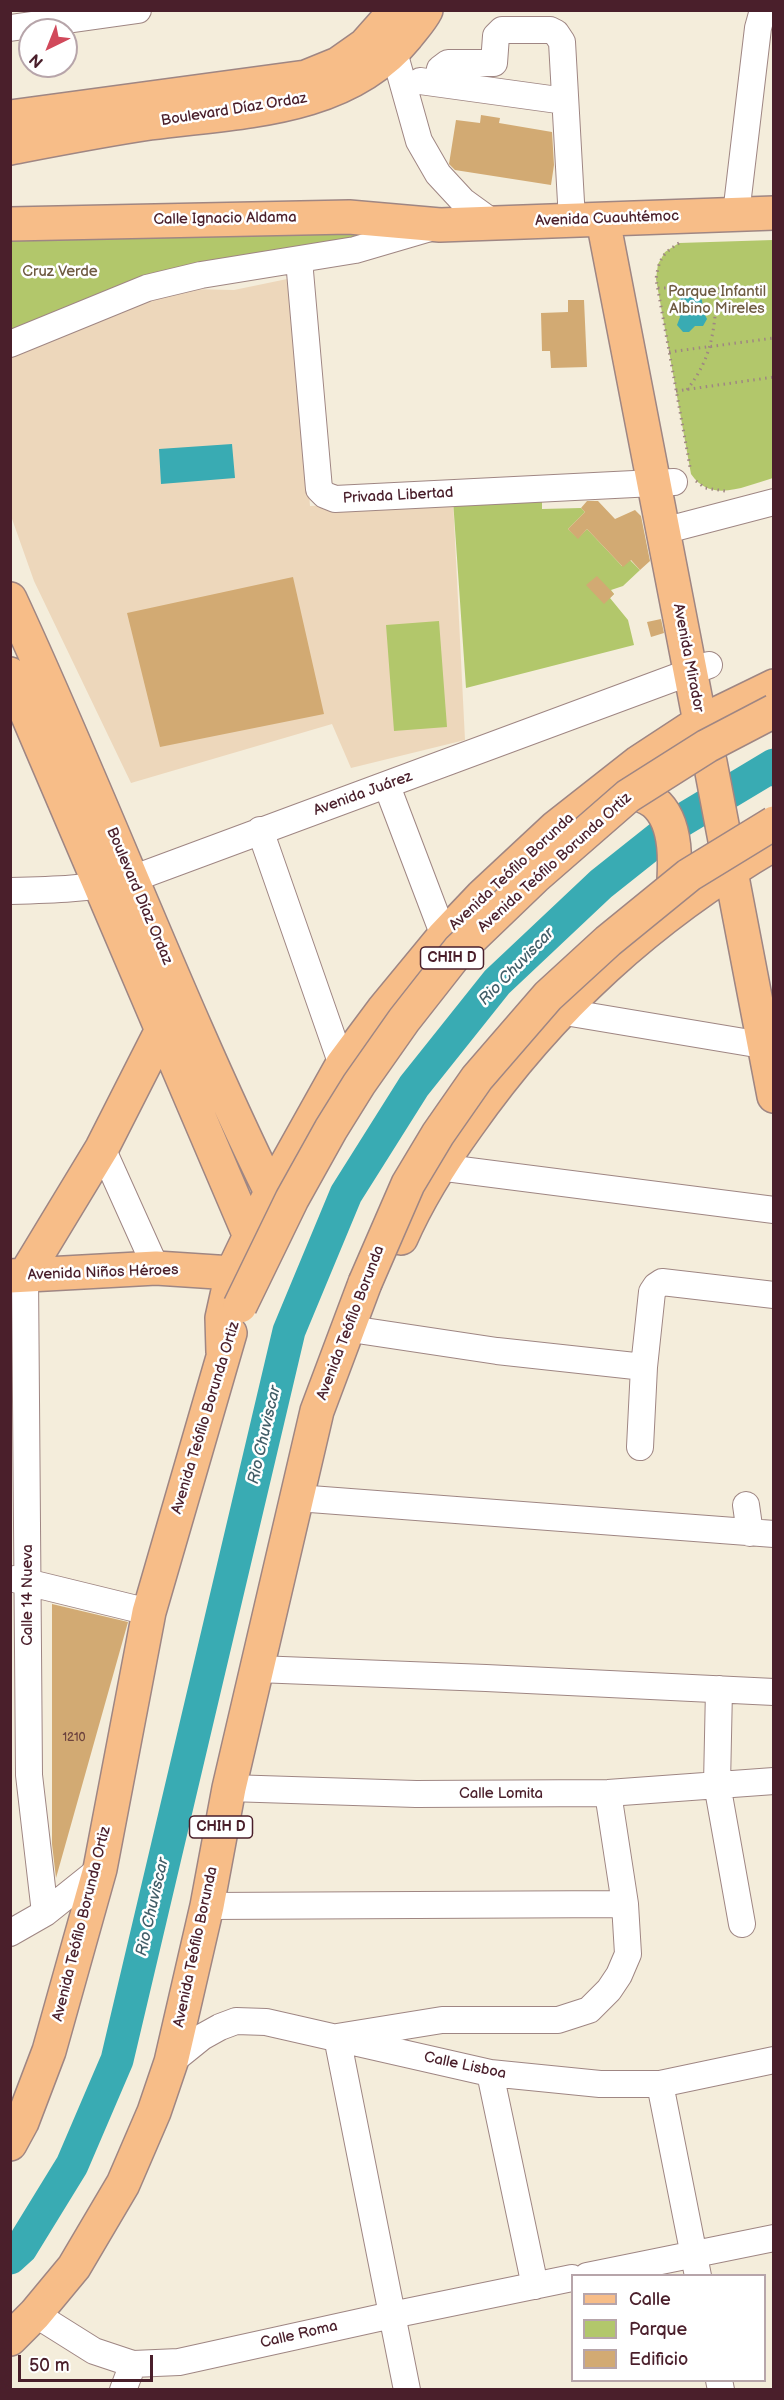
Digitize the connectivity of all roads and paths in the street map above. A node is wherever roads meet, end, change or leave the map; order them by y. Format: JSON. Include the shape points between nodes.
{"nodes":[{"id":1,"x":138,"y":10,"type":"edge"},
{"id":2,"x":396,"y":10,"type":"edge"},
{"id":3,"x":426,"y":10,"type":"edge"},
{"id":4,"x":763,"y":10,"type":"edge"},
{"id":5,"x":10,"y":28,"type":"edge"},
{"id":6,"x":399,"y":66,"type":"junction"},
{"id":7,"x":436,"y":82,"type":"junction"},
{"id":8,"x":565,"y":101,"type":"junction"},
{"id":9,"x":10,"y":117,"type":"edge"},
{"id":10,"x":10,"y":148,"type":"edge"},
{"id":11,"x":774,"y":213,"type":"edge"},
{"id":12,"x":736,"y":214,"type":"junction"},
{"id":13,"x":600,"y":220,"type":"junction"},
{"id":14,"x":492,"y":222,"type":"junction"},
{"id":15,"x":10,"y":224,"type":"edge"},
{"id":16,"x":440,"y":225,"type":"junction"},
{"id":17,"x":688,"y":243,"type":"dead end"},
{"id":18,"x":299,"y":260,"type":"junction"},
{"id":19,"x":657,"y":288,"type":"junction"},
{"id":20,"x":774,"y":288,"type":"edge"},
{"id":21,"x":718,"y":289,"type":"junction"},
{"id":22,"x":774,"y":338,"type":"edge"},
{"id":23,"x":10,"y":344,"type":"edge"},
{"id":24,"x":712,"y":346,"type":"junction"},
{"id":25,"x":669,"y":352,"type":"junction"},
{"id":26,"x":774,"y":377,"type":"edge"},
{"id":27,"x":687,"y":390,"type":"junction"},
{"id":28,"x":676,"y":391,"type":"junction"},
{"id":29,"x":664,"y":482,"type":"junction"},
{"id":30,"x":726,"y":491,"type":"dead end"},
{"id":31,"x":774,"y":502,"type":"edge"},
{"id":32,"x":673,"y":528,"type":"junction"},
{"id":33,"x":10,"y":599,"type":"edge"},
{"id":34,"x":700,"y":669,"type":"junction"},
{"id":35,"x":774,"y":686,"type":"edge"},
{"id":36,"x":13,"y":688,"type":"edge"},
{"id":37,"x":53,"y":691,"type":"junction"},
{"id":38,"x":774,"y":711,"type":"edge"},
{"id":39,"x":709,"y":718,"type":"junction"},
{"id":40,"x":610,"y":785,"type":"junction"},
{"id":41,"x":387,"y":786,"type":"junction"},
{"id":42,"x":774,"y":823,"type":"edge"},
{"id":43,"x":260,"y":830,"type":"junction"},
{"id":44,"x":750,"y":858,"type":"edge"},
{"id":45,"x":132,"y":879,"type":"junction"},
{"id":46,"x":101,"y":887,"type":"junction"},
{"id":47,"x":10,"y":891,"type":"edge"},
{"id":48,"x":672,"y":910,"type":"junction"},
{"id":49,"x":444,"y":936,"type":"junction"},
{"id":50,"x":181,"y":995,"type":"junction"},
{"id":51,"x":768,"y":1000,"type":"edge"},
{"id":52,"x":559,"y":1011,"type":"junction"},
{"id":53,"x":161,"y":1029,"type":"junction"},
{"id":54,"x":768,"y":1046,"type":"edge"},
{"id":55,"x":342,"y":1065,"type":"junction"},
{"id":56,"x":774,"y":1096,"type":"edge"},
{"id":57,"x":102,"y":1148,"type":"junction"},
{"id":58,"x":438,"y":1167,"type":"junction"},
{"id":59,"x":271,"y":1191,"type":"junction"},
{"id":60,"x":774,"y":1210,"type":"edge"},
{"id":61,"x":249,"y":1234,"type":"junction"},
{"id":62,"x":156,"y":1268,"type":"junction"},
{"id":63,"x":232,"y":1273,"type":"junction"},
{"id":64,"x":18,"y":1276,"type":"edge"},
{"id":65,"x":774,"y":1295,"type":"edge"},
{"id":66,"x":364,"y":1331,"type":"junction"},
{"id":67,"x":223,"y":1352,"type":"junction"},
{"id":68,"x":644,"y":1367,"type":"junction"},
{"id":69,"x":317,"y":1411,"type":"junction"},
{"id":70,"x":640,"y":1447,"type":"dead end"},
{"id":71,"x":297,"y":1498,"type":"junction"},
{"id":72,"x":746,"y":1505,"type":"dead end"},
{"id":73,"x":762,"y":1533,"type":"edge"},
{"id":74,"x":19,"y":1580,"type":"edge"},
{"id":75,"x":149,"y":1612,"type":"junction"},
{"id":76,"x":257,"y":1669,"type":"junction"},
{"id":77,"x":719,"y":1689,"type":"junction"},
{"id":78,"x":774,"y":1692,"type":"edge"},
{"id":79,"x":20,"y":1773,"type":"edge"},
{"id":80,"x":774,"y":1782,"type":"edge"},
{"id":81,"x":717,"y":1784,"type":"junction"},
{"id":82,"x":229,"y":1788,"type":"junction"},
{"id":83,"x":608,"y":1793,"type":"junction"},
{"id":84,"x":100,"y":1869,"type":"junction"},
{"id":85,"x":625,"y":1904,"type":"junction"},
{"id":86,"x":207,"y":1906,"type":"junction"},
{"id":87,"x":45,"y":1913,"type":"junction"},
{"id":88,"x":742,"y":1924,"type":"dead end"},
{"id":89,"x":10,"y":1933,"type":"edge"},
{"id":90,"x":337,"y":2037,"type":"junction"},
{"id":91,"x":774,"y":2060,"type":"edge"},
{"id":92,"x":171,"y":2062,"type":"junction"},
{"id":93,"x":490,"y":2073,"type":"junction"},
{"id":94,"x":660,"y":2084,"type":"junction"},
{"id":95,"x":10,"y":2144,"type":"edge"},
{"id":96,"x":774,"y":2238,"type":"edge"},
{"id":97,"x":696,"y":2265,"type":"edge"},
{"id":98,"x":607,"y":2274,"type":"edge"},
{"id":99,"x":571,"y":2278,"type":"edge"},
{"id":100,"x":535,"y":2286,"type":"junction"},
{"id":101,"x":35,"y":2314,"type":"junction"},
{"id":102,"x":392,"y":2314,"type":"junction"},
{"id":103,"x":10,"y":2339,"type":"edge"},
{"id":104,"x":133,"y":2364,"type":"junction"},
{"id":105,"x":123,"y":2390,"type":"edge"},
{"id":106,"x":407,"y":2390,"type":"edge"}],
"edges":[{"from":1,"to":5,"type":"street"},
{"from":2,"to":9,"type":"main road","name":"Boulevard Díaz Ordaz","via":[[365,45],[338,64],[306,77]]},
{"from":3,"to":6,"type":"main road","name":"Boulevard Díaz Ordaz"},
{"from":4,"to":12,"type":"street"},
{"from":6,"to":7,"type":"street"},
{"from":6,"to":10,"type":"main road","name":"Boulevard Díaz Ordaz","via":[[299,102]]},
{"from":6,"to":14,"type":"street","via":[[419,141],[438,174],[463,201]]},
{"from":7,"to":8,"type":"street"},
{"from":7,"to":8,"type":"street","via":[[440,69],[448,63],[494,63],[496,36],[502,30],[550,30],[562,42]]},
{"from":8,"to":13,"type":"street"},
{"from":11,"to":12,"type":"main road","name":"Avenida Cuauhtémoc"},
{"from":12,"to":13,"type":"main road","name":"Avenida Cuauhtémoc"},
{"from":13,"to":14,"type":"main road","name":"Avenida Cuauhtémoc"},
{"from":13,"to":29,"type":"main road","name":"Avenida Mirador"},
{"from":14,"to":16,"type":"main road","name":"Avenida Cuauhtémoc"},
{"from":15,"to":16,"type":"main road","name":"Calle Ignacio Aldama","via":[[349,217]]},
{"from":16,"to":18,"type":"street","via":[[356,250]]},
{"from":17,"to":19,"type":"path","via":[[679,243],[665,252],[658,264]]},
{"from":18,"to":23,"type":"street","via":[[201,275],[147,288]]},
{"from":18,"to":29,"type":"street","name":"Privada Libertad","via":[[319,489],[325,495],[335,499]]},
{"from":19,"to":21,"type":"path"},
{"from":19,"to":25,"type":"path"},
{"from":20,"to":21,"type":"path"},
{"from":21,"to":24,"type":"path"},
{"from":22,"to":24,"type":"path"},
{"from":24,"to":25,"type":"path"},
{"from":24,"to":27,"type":"path"},
{"from":25,"to":28,"type":"path"},
{"from":26,"to":27,"type":"path"},
{"from":27,"to":28,"type":"path"},
{"from":28,"to":30,"type":"path","via":[[691,474],[705,488]]},
{"from":29,"to":32,"type":"main road","name":"Avenida Mirador"},
{"from":31,"to":32,"type":"street"},
{"from":32,"to":34,"type":"main road","name":"Avenida Mirador"},
{"from":33,"to":37,"type":"main road","name":"Boulevard Díaz Ordaz"},
{"from":34,"to":39,"type":"main road","name":"Avenida Mirador"},
{"from":34,"to":41,"type":"street","name":"Avenida Juárez"},
{"from":35,"to":39,"type":"main road","name":"Avenida Teófilo Borunda"},
{"from":36,"to":37,"type":"street"},
{"from":36,"to":46,"type":"main road","name":"Boulevard Díaz Ordaz"},
{"from":37,"to":45,"type":"main road","name":"Boulevard Díaz Ordaz"},
{"from":38,"to":67,"type":"main road","name":"Avenida Teófilo Borunda Ortiz","number":"CHIH D","bridge":true,"via":[[707,746],[627,796],[459,950],[404,1020],[331,1129],[240,1306]]},
{"from":39,"to":40,"type":"main road","name":"Avenida Teófilo Borunda"},
{"from":39,"to":44,"type":"main road","name":"Avenida Mirador","via":[[732,827]]},
{"from":40,"to":48,"type":"main road","via":[[654,802],[666,819],[676,855]]},
{"from":40,"to":49,"type":"main road","name":"Avenida Teófilo Borunda","via":[[555,828]]},
{"from":41,"to":43,"type":"street","name":"Avenida Juárez"},
{"from":41,"to":49,"type":"street"},
{"from":42,"to":69,"type":"main road","name":"Avenida Teófilo Borunda","number":"CHIH D","bridge":true,"via":[[689,875],[608,941],[548,996],[477,1078],[408,1184],[365,1283]]},
{"from":43,"to":45,"type":"street","name":"Avenida Juárez"},
{"from":43,"to":55,"type":"street"},
{"from":44,"to":48,"type":"main road","name":"Avenida Teófilo Borunda"},
{"from":44,"to":51,"type":"main road","name":"Avenida Mirador"},
{"from":45,"to":46,"type":"street","name":"Avenida Juárez"},
{"from":45,"to":50,"type":"main road","name":"Boulevard Díaz Ordaz"},
{"from":46,"to":47,"type":"street","name":"Avenida Juárez"},
{"from":46,"to":53,"type":"main road","name":"Boulevard Díaz Ordaz"},
{"from":48,"to":52,"type":"main road","name":"Avenida Teófilo Borunda"},
{"from":49,"to":55,"type":"main road","name":"Avenida Teófilo Borunda"},
{"from":50,"to":53,"type":"main road"},
{"from":50,"to":59,"type":"main road","name":"Boulevard Díaz Ordaz"},
{"from":51,"to":54,"type":"main road","name":"Avenida Mirador"},
{"from":52,"to":54,"type":"street"},
{"from":52,"to":58,"type":"main road","name":"Avenida Teófilo Borunda","via":[[492,1091]]},
{"from":53,"to":57,"type":"main road"},
{"from":53,"to":61,"type":"main road","name":"Boulevard Díaz Ordaz"},
{"from":54,"to":56,"type":"main road","name":"Avenida Mirador"},
{"from":55,"to":59,"type":"main road","name":"Avenida Teófilo Borunda"},
{"from":57,"to":62,"type":"street"},
{"from":57,"to":64,"type":"main road"},
{"from":58,"to":60,"type":"street"},
{"from":58,"to":66,"type":"main road","name":"Avenida Teófilo Borunda","via":[[413,1210]]},
{"from":59,"to":61,"type":"main road","name":"Avenida Teófilo Borunda"},
{"from":61,"to":63,"type":"main road","name":"Avenida Teófilo Borunda"},
{"from":62,"to":63,"type":"main road","name":"Avenida Niños Héroes"},
{"from":62,"to":64,"type":"main road","name":"Avenida Niños Héroes"},
{"from":63,"to":67,"type":"main road","name":"Avenida Teófilo Borunda","via":[[222,1318]]},
{"from":64,"to":74,"type":"street","name":"Calle 14 Nueva"},
{"from":65,"to":68,"type":"street","via":[[662,1282],[652,1292]]},
{"from":66,"to":68,"type":"street"},
{"from":66,"to":69,"type":"main road","name":"Avenida Teófilo Borunda","via":[[342,1375]]},
{"from":67,"to":75,"type":"main road","name":"Avenida Teófilo Borunda Ortiz","number":"CHIH D"},
{"from":68,"to":70,"type":"street"},
{"from":69,"to":71,"type":"main road","name":"Avenida Teófilo Borunda","number":"CHIH D"},
{"from":71,"to":73,"type":"street"},
{"from":71,"to":76,"type":"main road","name":"Avenida Teófilo Borunda","number":"CHIH D"},
{"from":72,"to":73,"type":"street"},
{"from":74,"to":75,"type":"street"},
{"from":74,"to":79,"type":"street","name":"Calle 14 Nueva"},
{"from":75,"to":84,"type":"main road","name":"Avenida Teófilo Borunda Ortiz","number":"CHIH D"},
{"from":76,"to":77,"type":"street"},
{"from":76,"to":82,"type":"main road","name":"Avenida Teófilo Borunda","number":"CHIH D"},
{"from":77,"to":78,"type":"street"},
{"from":77,"to":81,"type":"street"},
{"from":79,"to":87,"type":"street","name":"Calle 14 Nueva"},
{"from":80,"to":81,"type":"street","name":"Calle Lomita"},
{"from":81,"to":83,"type":"street","name":"Calle Lomita"},
{"from":81,"to":88,"type":"street"},
{"from":82,"to":83,"type":"street","name":"Calle Lomita","via":[[416,1794]]},
{"from":82,"to":86,"type":"main road","name":"Avenida Teófilo Borunda","number":"CHIH D"},
{"from":83,"to":85,"type":"street"},
{"from":84,"to":87,"type":"street"},
{"from":84,"to":95,"type":"main road","name":"Avenida Teófilo Borunda Ortiz","number":"CHIH D","via":[[50,2051]]},
{"from":85,"to":86,"type":"street"},
{"from":85,"to":90,"type":"street","via":[[628,1954],[609,1990],[590,2010],[558,2020],[442,2020]]},
{"from":86,"to":92,"type":"main road","name":"Avenida Teófilo Borunda","number":"CHIH D"},
{"from":87,"to":89,"type":"street"},
{"from":90,"to":92,"type":"street","name":"Calle Lisboa","via":[[266,2022],[236,2021],[202,2037]]},
{"from":90,"to":93,"type":"street","name":"Calle Lisboa"},
{"from":90,"to":102,"type":"street"},
{"from":91,"to":94,"type":"street","name":"Calle Lisboa"},
{"from":92,"to":101,"type":"main road","name":"Avenida Teófilo Borunda","number":"CHIH D","via":[[123,2184],[74,2267]]},
{"from":93,"to":94,"type":"street","name":"Calle Lisboa","via":[[600,2084]]},
{"from":93,"to":100,"type":"street"},
{"from":94,"to":97,"type":"street"},
{"from":96,"to":97,"type":"street"},
{"from":97,"to":98,"type":"street"},
{"from":99,"to":100,"type":"street","name":"Calle Roma"},
{"from":100,"to":102,"type":"street","name":"Calle Roma"},
{"from":101,"to":103,"type":"main road","name":"Avenida Teófilo Borunda","number":"CHIH D"},
{"from":101,"to":104,"type":"street","name":"Calle Roma","via":[[94,2351]]},
{"from":102,"to":104,"type":"street","name":"Calle Roma","via":[[180,2362]]},
{"from":102,"to":106,"type":"street"},
{"from":104,"to":105,"type":"street"}]}
